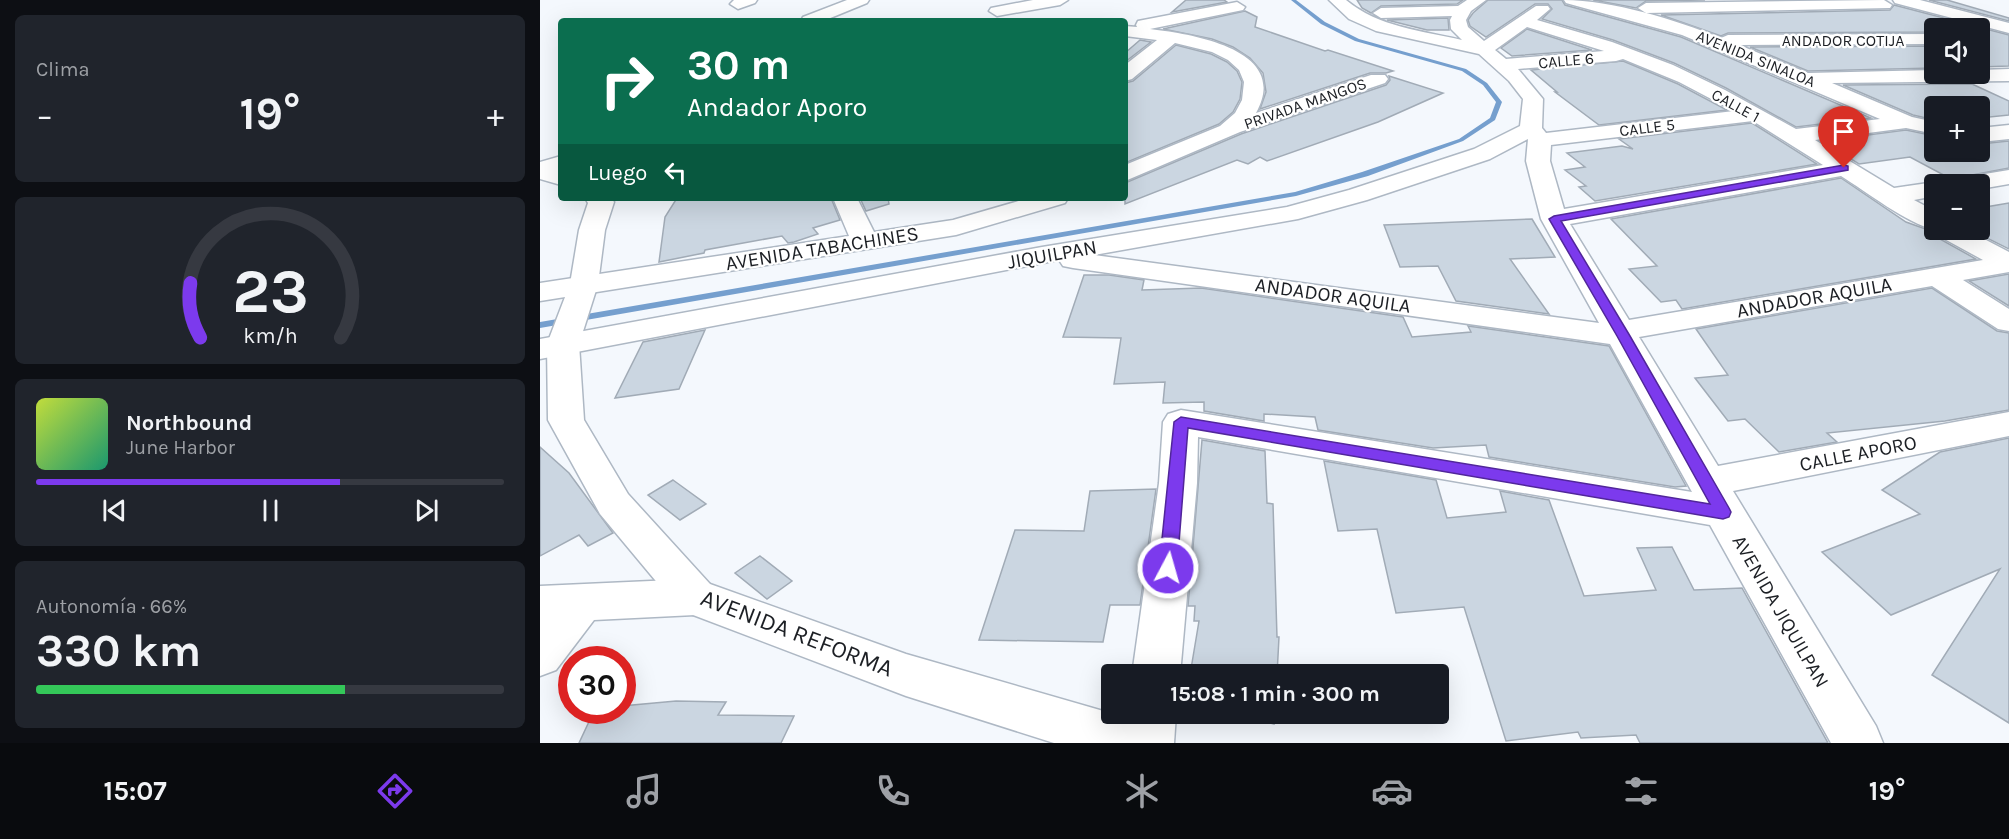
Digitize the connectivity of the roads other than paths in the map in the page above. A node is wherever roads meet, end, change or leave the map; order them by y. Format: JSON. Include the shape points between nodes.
{"nodes":[{"id":1,"x":861,"y":0,"type":"edge"},
{"id":2,"x":980,"y":0,"type":"edge"},
{"id":3,"x":1060,"y":0,"type":"edge"},
{"id":4,"x":1337,"y":0,"type":"edge"},
{"id":5,"x":1478,"y":0,"type":"edge"},
{"id":6,"x":1556,"y":0,"type":"edge"},
{"id":7,"x":1572,"y":0,"type":"edge"},
{"id":8,"x":1865,"y":0,"type":"edge"},
{"id":9,"x":1901,"y":0,"type":"edge"},
{"id":10,"x":1962,"y":0,"type":"edge"},
{"id":11,"x":1884,"y":5,"type":"junction"},
{"id":12,"x":1237,"y":7,"type":"dead end"},
{"id":13,"x":1602,"y":8,"type":"junction"},
{"id":14,"x":997,"y":11,"type":"junction"},
{"id":15,"x":1462,"y":12,"type":"junction"},
{"id":16,"x":2009,"y":12,"type":"edge"},
{"id":17,"x":1352,"y":14,"type":"junction"},
{"id":18,"x":839,"y":16,"type":"edge"},
{"id":19,"x":1025,"y":18,"type":"edge"},
{"id":20,"x":1924,"y":18,"type":"edge"},
{"id":21,"x":1523,"y":21,"type":"junction"},
{"id":22,"x":2009,"y":28,"type":"edge"},
{"id":23,"x":1128,"y":29,"type":"edge"},
{"id":24,"x":1128,"y":30,"type":"edge"},
{"id":25,"x":1171,"y":37,"type":"junction"},
{"id":26,"x":1924,"y":39,"type":"edge"},
{"id":27,"x":1715,"y":40,"type":"junction"},
{"id":28,"x":1990,"y":40,"type":"edge"},
{"id":29,"x":2009,"y":45,"type":"edge"},
{"id":30,"x":1483,"y":50,"type":"junction"},
{"id":31,"x":1631,"y":55,"type":"junction"},
{"id":32,"x":1501,"y":65,"type":"junction"},
{"id":33,"x":1128,"y":73,"type":"edge"},
{"id":34,"x":2009,"y":75,"type":"edge"},
{"id":35,"x":1802,"y":77,"type":"junction"},
{"id":36,"x":1378,"y":79,"type":"dead end"},
{"id":37,"x":1754,"y":115,"type":"junction"},
{"id":38,"x":1906,"y":122,"type":"junction"},
{"id":39,"x":1924,"y":126,"type":"edge"},
{"id":40,"x":1233,"y":127,"type":"junction"},
{"id":41,"x":2009,"y":132,"type":"edge"},
{"id":42,"x":1536,"y":134,"type":"junction"},
{"id":43,"x":1990,"y":134,"type":"edge"},
{"id":44,"x":1794,"y":136,"type":"junction"},
{"id":45,"x":558,"y":164,"type":"edge"},
{"id":46,"x":1844,"y":168,"type":"junction"},
{"id":47,"x":540,"y":171,"type":"edge"},
{"id":48,"x":1128,"y":173,"type":"edge"},
{"id":49,"x":558,"y":177,"type":"edge"},
{"id":50,"x":2009,"y":177,"type":"edge"},
{"id":51,"x":1990,"y":180,"type":"edge"},
{"id":52,"x":1924,"y":191,"type":"edge"},
{"id":53,"x":1888,"y":196,"type":"junction"},
{"id":54,"x":600,"y":201,"type":"edge"},
{"id":55,"x":846,"y":201,"type":"edge"},
{"id":56,"x":1046,"y":201,"type":"edge"},
{"id":57,"x":1924,"y":216,"type":"edge"},
{"id":58,"x":1554,"y":219,"type":"junction"},
{"id":59,"x":1966,"y":240,"type":"edge"},
{"id":60,"x":865,"y":242,"type":"junction"},
{"id":61,"x":1042,"y":255,"type":"junction"},
{"id":62,"x":2009,"y":263,"type":"edge"},
{"id":63,"x":1936,"y":276,"type":"junction"},
{"id":64,"x":540,"y":292,"type":"edge"},
{"id":65,"x":568,"y":318,"type":"edge"},
{"id":66,"x":2009,"y":322,"type":"edge"},
{"id":67,"x":1622,"y":333,"type":"junction"},
{"id":68,"x":2009,"y":424,"type":"edge"},
{"id":69,"x":1715,"y":497,"type":"junction"},
{"id":70,"x":695,"y":597,"type":"junction"},
{"id":71,"x":561,"y":603,"type":"edge"},
{"id":72,"x":540,"y":656,"type":"edge"},
{"id":73,"x":1157,"y":664,"type":"edge"},
{"id":74,"x":1151,"y":724,"type":"edge"},
{"id":75,"x":1131,"y":743,"type":"edge"},
{"id":76,"x":1149,"y":743,"type":"edge"},
{"id":77,"x":1858,"y":743,"type":"edge"}],
"edges":[{"from":1,"to":18,"type":"street"},
{"from":2,"to":14,"type":"street"},
{"from":3,"to":14,"type":"street"},
{"from":4,"to":17,"type":"street"},
{"from":5,"to":15,"type":"street"},
{"from":6,"to":21,"type":"street"},
{"from":7,"to":13,"type":"street","name":"AVENIDA SINALOA"},
{"from":8,"to":11,"type":"street"},
{"from":9,"to":22,"type":"street"},
{"from":10,"to":16,"type":"street"},
{"from":11,"to":13,"type":"street"},
{"from":11,"to":20,"type":"street"},
{"from":12,"to":23,"type":"street"},
{"from":13,"to":27,"type":"street","name":"AVENIDA SINALOA"},
{"from":14,"to":19,"type":"street"},
{"from":15,"to":17,"type":"street"},
{"from":15,"to":30,"type":"street","name":"AVENIDA JIQUILPAN","via":[[1458,20],[1460,29]]},
{"from":17,"to":30,"type":"street","via":[[1382,27]]},
{"from":21,"to":30,"type":"street"},
{"from":21,"to":31,"type":"street","name":"CALLE 1"},
{"from":24,"to":25,"type":"street"},
{"from":25,"to":33,"type":"street"},
{"from":25,"to":40,"type":"street","via":[[1213,47],[1239,60],[1252,73],[1255,88],[1250,104]]},
{"from":26,"to":27,"type":"street","name":"ANDADOR COTIJA"},
{"from":27,"to":35,"type":"street","name":"AVENIDA SINALOA"},
{"from":28,"to":29,"type":"street"},
{"from":30,"to":32,"type":"street","name":"AVENIDA JIQUILPAN"},
{"from":31,"to":32,"type":"street","name":"CALLE 6"},
{"from":31,"to":37,"type":"street","name":"CALLE 1","via":[[1686,78]]},
{"from":32,"to":42,"type":"street","name":"AVENIDA JIQUILPAN","via":[[1533,99]]},
{"from":34,"to":35,"type":"street"},
{"from":35,"to":38,"type":"street","name":"AVENIDA SINALOA"},
{"from":36,"to":40,"type":"street","name":"PRIVADA MANGOS"},
{"from":37,"to":42,"type":"street","name":"CALLE 5"},
{"from":37,"to":44,"type":"street","name":"CALLE 1"},
{"from":38,"to":39,"type":"street","name":"AVENIDA SINALOA"},
{"from":38,"to":44,"type":"street"},
{"from":40,"to":48,"type":"street"},
{"from":41,"to":43,"type":"street"},
{"from":42,"to":58,"type":"street","name":"AVENIDA JIQUILPAN","via":[[1538,161]]},
{"from":42,"to":61,"type":"street","name":"JIQUILPAN","via":[[1358,195],[1289,214]]},
{"from":44,"to":46,"type":"street","name":"CALLE 1"},
{"from":45,"to":47,"type":"street"},
{"from":46,"to":53,"type":"street","name":"CALLE 1"},
{"from":46,"to":58,"type":"street"},
{"from":47,"to":49,"type":"street"},
{"from":50,"to":51,"type":"street"},
{"from":52,"to":53,"type":"street"},
{"from":53,"to":57,"type":"street","name":"CALLE 1"},
{"from":54,"to":65,"type":"street","name":"AVENIDA REFORMA"},
{"from":55,"to":60,"type":"street"},
{"from":56,"to":60,"type":"street","name":"AVENIDA TABACHINES","via":[[957,227]]},
{"from":58,"to":67,"type":"street","name":"AVENIDA JIQUILPAN"},
{"from":59,"to":62,"type":"street"},
{"from":60,"to":65,"type":"street","name":"AVENIDA TABACHINES"},
{"from":61,"to":65,"type":"street","name":"JIQUILPAN"},
{"from":61,"to":67,"type":"street","name":"ANDADOR AQUILA"},
{"from":62,"to":63,"type":"street","name":"ANDADOR AQUILA"},
{"from":63,"to":66,"type":"street"},
{"from":63,"to":67,"type":"street","name":"ANDADOR AQUILA"},
{"from":64,"to":65,"type":"street"},
{"from":65,"to":70,"type":"street","name":"AVENIDA REFORMA","via":[[566,420],[614,504]]},
{"from":67,"to":69,"type":"street","name":"AVENIDA JIQUILPAN"},
{"from":68,"to":69,"type":"street","name":"CALLE APORO"},
{"from":69,"to":73,"type":"street","via":[[1181,422]]},
{"from":69,"to":77,"type":"street","name":"AVENIDA JIQUILPAN"},
{"from":70,"to":71,"type":"street"},
{"from":70,"to":75,"type":"street","name":"AVENIDA REFORMA","via":[[906,675]]},
{"from":71,"to":72,"type":"street"},
{"from":74,"to":76,"type":"street"}]}
